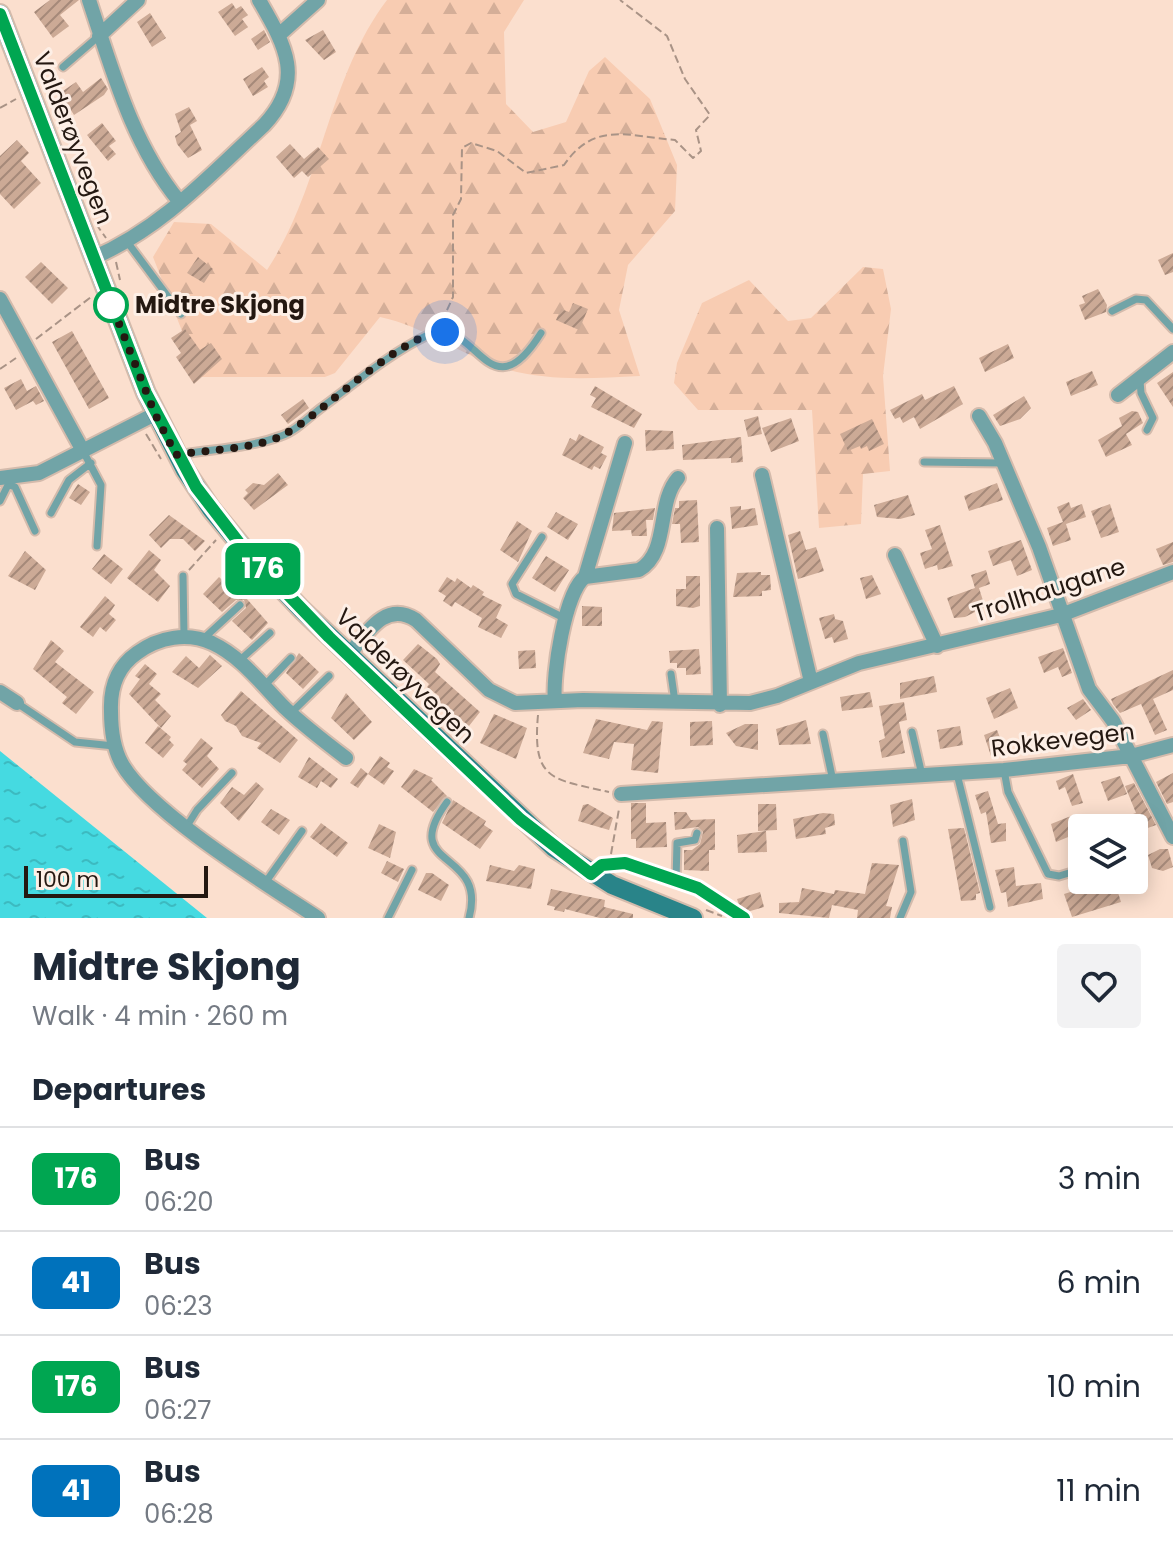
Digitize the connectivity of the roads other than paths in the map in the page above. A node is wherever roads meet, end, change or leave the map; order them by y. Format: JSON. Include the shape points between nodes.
{"nodes":[{"id":1,"x":89,"y":0,"type":"edge"},
{"id":2,"x":138,"y":0,"type":"edge"},
{"id":3,"x":259,"y":0,"type":"edge"},
{"id":4,"x":318,"y":0,"type":"edge"},
{"id":5,"x":0,"y":14,"type":"edge"},
{"id":6,"x":280,"y":34,"type":"junction"},
{"id":7,"x":99,"y":36,"type":"junction"},
{"id":8,"x":63,"y":67,"type":"dead end"},
{"id":9,"x":179,"y":201,"type":"junction"},
{"id":10,"x":128,"y":243,"type":"junction"},
{"id":11,"x":93,"y":258,"type":"junction"},
{"id":12,"x":0,"y":299,"type":"edge"},
{"id":13,"x":1112,"y":311,"type":"dead end"},
{"id":14,"x":181,"y":314,"type":"dead end"},
{"id":15,"x":1173,"y":329,"type":"edge"},
{"id":16,"x":541,"y":333,"type":"dead end"},
{"id":17,"x":1173,"y":352,"type":"edge"},
{"id":18,"x":1140,"y":381,"type":"junction"},
{"id":19,"x":1118,"y":395,"type":"dead end"},
{"id":20,"x":155,"y":414,"type":"junction"},
{"id":21,"x":979,"y":416,"type":"dead end"},
{"id":22,"x":1147,"y":430,"type":"dead end"},
{"id":23,"x":625,"y":443,"type":"dead end"},
{"id":24,"x":176,"y":455,"type":"junction"},
{"id":25,"x":87,"y":457,"type":"junction"},
{"id":26,"x":924,"y":462,"type":"dead end"},
{"id":27,"x":1003,"y":463,"type":"junction"},
{"id":28,"x":762,"y":475,"type":"dead end"},
{"id":29,"x":678,"y":478,"type":"dead end"},
{"id":30,"x":7,"y":480,"type":"edge"},
{"id":31,"x":0,"y":501,"type":"edge"},
{"id":32,"x":51,"y":513,"type":"dead end"},
{"id":33,"x":717,"y":528,"type":"dead end"},
{"id":34,"x":35,"y":531,"type":"dead end"},
{"id":35,"x":542,"y":537,"type":"dead end"},
{"id":36,"x":97,"y":546,"type":"dead end"},
{"id":37,"x":895,"y":555,"type":"dead end"},
{"id":38,"x":1173,"y":572,"type":"edge"},
{"id":39,"x":183,"y":576,"type":"road end"},
{"id":40,"x":585,"y":577,"type":"junction"},
{"id":41,"x":240,"y":605,"type":"dead end"},
{"id":42,"x":1061,"y":615,"type":"junction"},
{"id":43,"x":566,"y":619,"type":"junction"},
{"id":44,"x":270,"y":633,"type":"dead end"},
{"id":45,"x":184,"y":635,"type":"junction"},
{"id":46,"x":202,"y":640,"type":"junction"},
{"id":47,"x":937,"y":646,"type":"junction"},
{"id":48,"x":349,"y":655,"type":"junction"},
{"id":49,"x":291,"y":658,"type":"dead end"},
{"id":50,"x":239,"y":661,"type":"junction"},
{"id":51,"x":671,"y":674,"type":"dead end"},
{"id":52,"x":329,"y":676,"type":"dead end"},
{"id":53,"x":811,"y":682,"type":"junction"},
{"id":54,"x":264,"y":686,"type":"junction"},
{"id":55,"x":0,"y":692,"type":"edge"},
{"id":56,"x":555,"y":701,"type":"junction"},
{"id":57,"x":17,"y":703,"type":"joint"},
{"id":58,"x":675,"y":704,"type":"junction"},
{"id":59,"x":720,"y":705,"type":"junction"},
{"id":60,"x":291,"y":713,"type":"junction"},
{"id":61,"x":912,"y":732,"type":"dead end"},
{"id":62,"x":823,"y":734,"type":"dead end"},
{"id":63,"x":1173,"y":745,"type":"edge"},
{"id":64,"x":114,"y":746,"type":"junction"},
{"id":65,"x":1131,"y":756,"type":"junction"},
{"id":66,"x":346,"y":758,"type":"dead end"},
{"id":67,"x":1004,"y":770,"type":"junction"},
{"id":68,"x":232,"y":773,"type":"dead end"},
{"id":69,"x":957,"y":774,"type":"junction"},
{"id":70,"x":921,"y":777,"type":"junction"},
{"id":71,"x":834,"y":783,"type":"junction"},
{"id":72,"x":621,"y":794,"type":"road end"},
{"id":73,"x":447,"y":802,"type":"dead end"},
{"id":74,"x":187,"y":826,"type":"junction"},
{"id":75,"x":302,"y":831,"type":"dead end"},
{"id":76,"x":697,"y":833,"type":"dead end"},
{"id":77,"x":1173,"y":837,"type":"edge"},
{"id":78,"x":903,"y":841,"type":"dead end"},
{"id":79,"x":412,"y":870,"type":"dead end"},
{"id":80,"x":1068,"y":873,"type":"edge"},
{"id":81,"x":591,"y":874,"type":"junction"},
{"id":82,"x":676,"y":881,"type":"junction"},
{"id":83,"x":265,"y":883,"type":"junction"},
{"id":84,"x":990,"y":907,"type":"dead end"},
{"id":85,"x":693,"y":915,"type":"edge"},
{"id":86,"x":318,"y":918,"type":"edge"},
{"id":87,"x":388,"y":918,"type":"edge"},
{"id":88,"x":469,"y":918,"type":"edge"},
{"id":89,"x":744,"y":918,"type":"edge"},
{"id":90,"x":900,"y":918,"type":"edge"}],
"edges":[{"from":1,"to":7,"type":"street"},
{"from":2,"to":7,"type":"street"},
{"from":3,"to":6,"type":"street"},
{"from":4,"to":6,"type":"street"},
{"from":5,"to":11,"type":"main road","name":"Valderøyvegen"},
{"from":6,"to":9,"type":"street","via":[[288,73],[278,107]]},
{"from":7,"to":8,"type":"lane"},
{"from":7,"to":9,"type":"street","via":[[148,156]]},
{"from":9,"to":10,"type":"street","via":[[155,226]]},
{"from":10,"to":11,"type":"street"},
{"from":10,"to":14,"type":"lane"},
{"from":11,"to":20,"type":"main road","name":"Valderøyvegen"},
{"from":12,"to":25,"type":"street"},
{"from":13,"to":15,"type":"lane","via":[[1136,299],[1146,300]]},
{"from":16,"to":24,"type":"lane","via":[[522,360],[506,367],[494,365],[451,334],[437,332],[397,353],[286,434]]},
{"from":17,"to":18,"type":"street"},
{"from":18,"to":19,"type":"street"},
{"from":18,"to":22,"type":"lane","via":[[1153,418]]},
{"from":20,"to":24,"type":"main road","name":"Valderøyvegen"},
{"from":20,"to":25,"type":"street"},
{"from":21,"to":27,"type":"street"},
{"from":23,"to":40,"type":"street"},
{"from":24,"to":48,"type":"main road","name":"Valderøyvegen","via":[[243,548]]},
{"from":25,"to":30,"type":"street"},
{"from":25,"to":32,"type":"lane"},
{"from":25,"to":36,"type":"lane","via":[[101,485]]},
{"from":26,"to":27,"type":"lane"},
{"from":27,"to":42,"type":"street"},
{"from":28,"to":53,"type":"street"},
{"from":29,"to":40,"type":"street","via":[[667,495],[647,566]]},
{"from":30,"to":31,"type":"lane"},
{"from":30,"to":34,"type":"lane"},
{"from":33,"to":59,"type":"street"},
{"from":35,"to":43,"type":"lane","via":[[512,584],[516,594]]},
{"from":37,"to":47,"type":"street"},
{"from":38,"to":42,"type":"street","name":"Trollhaugane"},
{"from":39,"to":45,"type":"lane"},
{"from":40,"to":43,"type":"street"},
{"from":41,"to":46,"type":"lane"},
{"from":42,"to":47,"type":"street","name":"Trollhaugane"},
{"from":42,"to":65,"type":"street","via":[[1089,689]]},
{"from":43,"to":56,"type":"street"},
{"from":44,"to":50,"type":"lane"},
{"from":45,"to":46,"type":"street"},
{"from":45,"to":64,"type":"street","via":[[145,647],[120,669],[111,697]]},
{"from":46,"to":50,"type":"street"},
{"from":47,"to":53,"type":"street","name":"Trollhaugane","via":[[859,663]]},
{"from":48,"to":56,"type":"street","name":"Trollhaugane","via":[[381,617],[402,613],[416,620],[489,690],[515,703]]},
{"from":48,"to":81,"type":"main road","name":"Valderøyvegen","via":[[520,819]]},
{"from":49,"to":54,"type":"lane"},
{"from":50,"to":54,"type":"street"},
{"from":51,"to":58,"type":"lane"},
{"from":52,"to":60,"type":"lane"},
{"from":53,"to":59,"type":"street","name":"Trollhaugane","via":[[764,700]]},
{"from":54,"to":60,"type":"street"},
{"from":55,"to":57,"type":"street"},
{"from":56,"to":58,"type":"street","name":"Trollhaugane"},
{"from":57,"to":64,"type":"lane","via":[[75,742]]},
{"from":58,"to":59,"type":"street","name":"Trollhaugane"},
{"from":60,"to":66,"type":"street"},
{"from":61,"to":70,"type":"lane"},
{"from":62,"to":71,"type":"lane"},
{"from":63,"to":65,"type":"street","name":"Rokkevegen"},
{"from":64,"to":74,"type":"street","via":[[129,775]]},
{"from":65,"to":67,"type":"street","name":"Rokkevegen"},
{"from":65,"to":77,"type":"street"},
{"from":67,"to":69,"type":"street","name":"Rokkevegen"},
{"from":67,"to":80,"type":"lane","via":[[1013,805],[1048,874]]},
{"from":68,"to":74,"type":"lane"},
{"from":69,"to":70,"type":"street","name":"Rokkevegen"},
{"from":69,"to":84,"type":"lane"},
{"from":70,"to":71,"type":"street","name":"Rokkevegen"},
{"from":71,"to":72,"type":"street","name":"Rokkevegen"},
{"from":73,"to":88,"type":"lane","via":[[432,825],[431,841],[434,851],[469,880]]},
{"from":74,"to":83,"type":"street"},
{"from":75,"to":83,"type":"lane"},
{"from":76,"to":82,"type":"lane","via":[[695,840],[677,843]]},
{"from":78,"to":90,"type":"lane","via":[[911,892]]},
{"from":79,"to":87,"type":"lane"},
{"from":81,"to":82,"type":"lane","via":[[612,862],[625,863]]},
{"from":81,"to":85,"type":"main road","name":"Valderøyvegen"},
{"from":82,"to":89,"type":"lane","via":[[698,888]]},
{"from":83,"to":86,"type":"street"}]}
